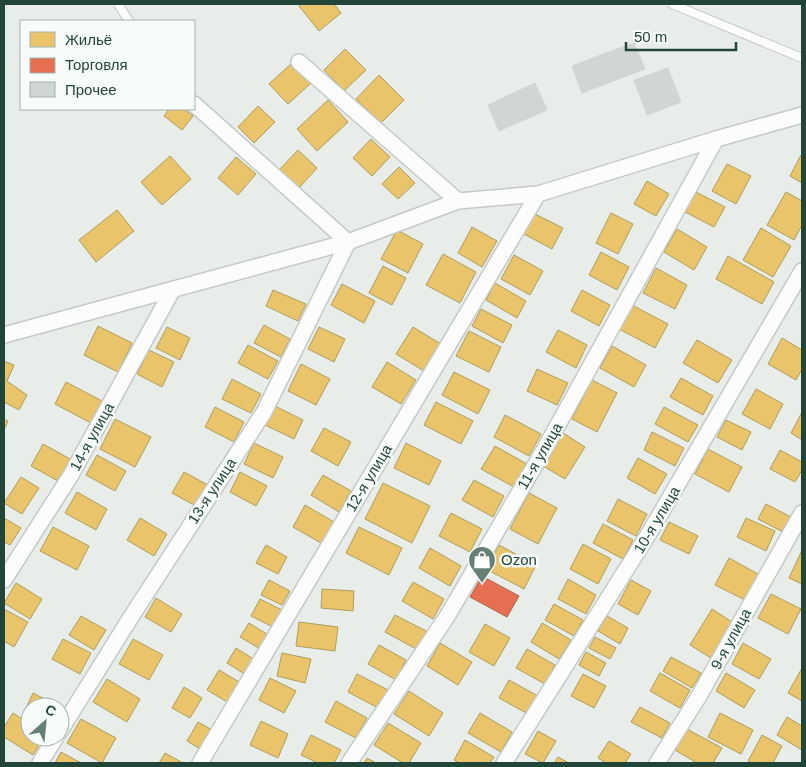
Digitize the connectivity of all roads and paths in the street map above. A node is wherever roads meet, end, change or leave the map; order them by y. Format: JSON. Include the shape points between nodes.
{"nodes":[{"id":1,"x":118,"y":4,"type":"edge"},
{"id":2,"x":672,"y":4,"type":"edge"},
{"id":3,"x":128,"y":20,"type":"edge"},
{"id":4,"x":802,"y":58,"type":"edge"},
{"id":5,"x":299,"y":62,"type":"dead end"},
{"id":6,"x":195,"y":105,"type":"edge"},
{"id":7,"x":802,"y":115,"type":"edge"},
{"id":8,"x":716,"y":139,"type":"junction"},
{"id":9,"x":538,"y":194,"type":"junction"},
{"id":10,"x":458,"y":201,"type":"junction"},
{"id":11,"x":348,"y":242,"type":"junction"},
{"id":12,"x":802,"y":272,"type":"edge"},
{"id":13,"x":173,"y":289,"type":"junction"},
{"id":14,"x":4,"y":335,"type":"edge"},
{"id":15,"x":802,"y":513,"type":"edge"},
{"id":16,"x":4,"y":580,"type":"edge"},
{"id":17,"x":70,"y":715,"type":"edge"},
{"id":18,"x":50,"y":747,"type":"edge"},
{"id":19,"x":40,"y":763,"type":"edge"},
{"id":20,"x":200,"y":763,"type":"edge"},
{"id":21,"x":349,"y":763,"type":"edge"},
{"id":22,"x":504,"y":763,"type":"edge"},
{"id":23,"x":657,"y":763,"type":"edge"}],
"edges":[{"from":1,"to":3,"type":"lane"},
{"from":2,"to":4,"type":"lane"},
{"from":5,"to":10,"type":"street"},
{"from":6,"to":11,"type":"street"},
{"from":7,"to":8,"type":"street"},
{"from":8,"to":9,"type":"street"},
{"from":8,"to":21,"type":"street","name":"11-я улица","via":[[453,607]]},
{"from":9,"to":10,"type":"street"},
{"from":9,"to":20,"type":"street","name":"12-я улица"},
{"from":10,"to":11,"type":"street"},
{"from":11,"to":13,"type":"street"},
{"from":11,"to":17,"type":"street","name":"13-я улица","via":[[264,412]]},
{"from":12,"to":22,"type":"street","name":"10-я улица","via":[[648,535]]},
{"from":13,"to":14,"type":"street"},
{"from":13,"to":16,"type":"street","name":"14-я улица","via":[[71,475]]},
{"from":15,"to":23,"type":"street","name":"9-я улица","via":[[699,696]]},
{"from":18,"to":19,"type":"street"}]}
